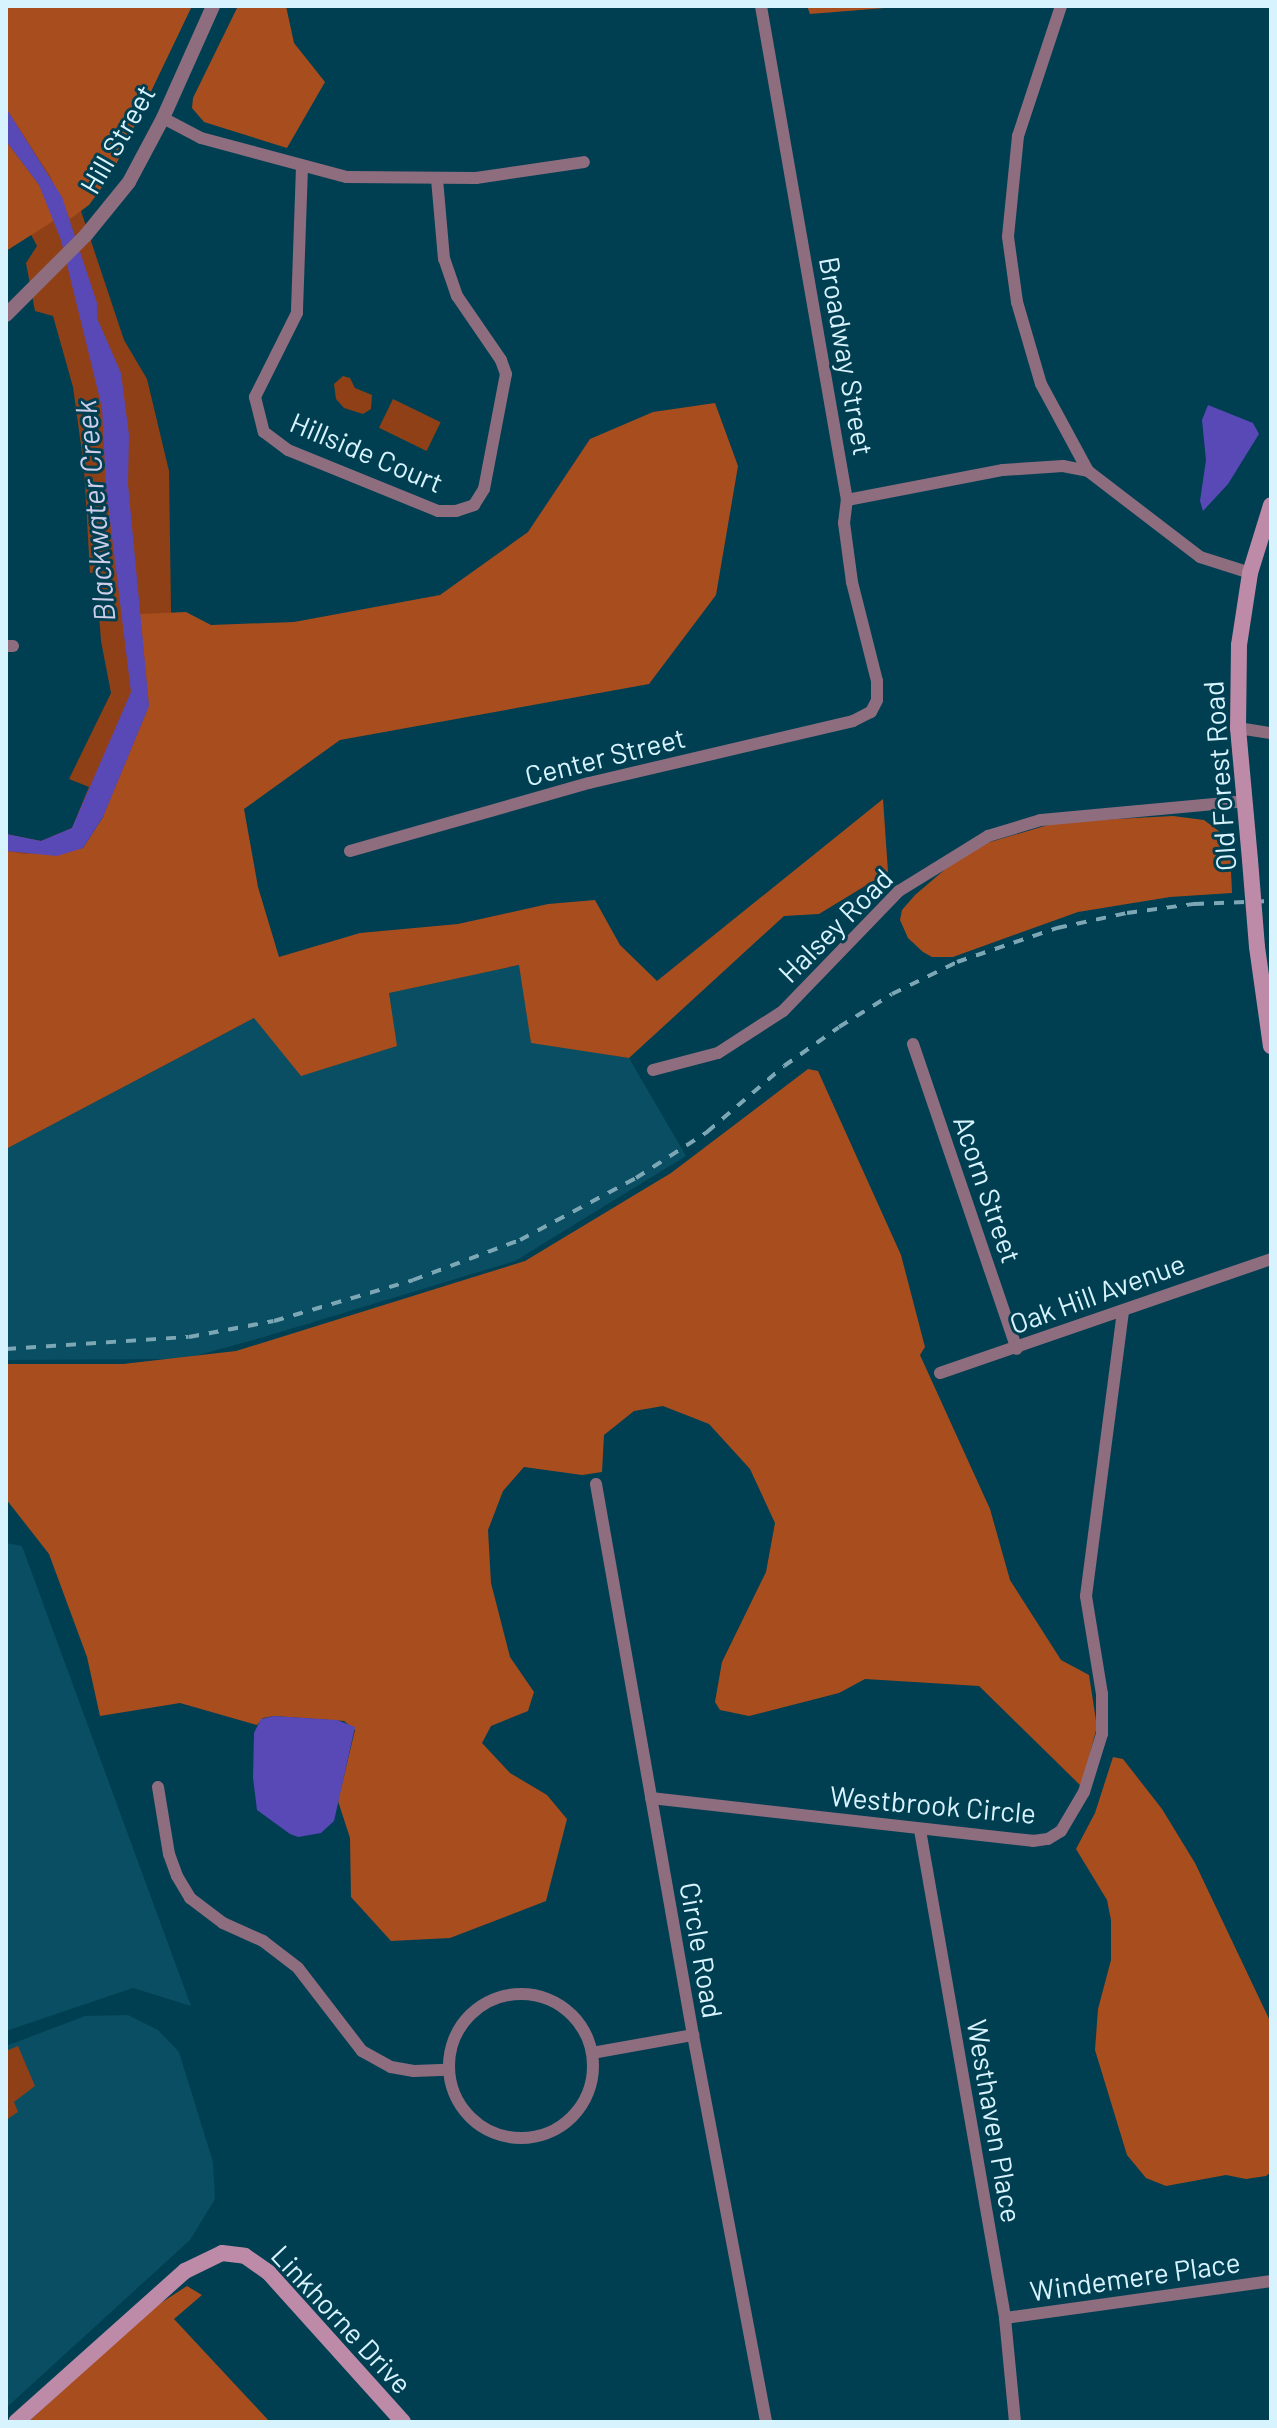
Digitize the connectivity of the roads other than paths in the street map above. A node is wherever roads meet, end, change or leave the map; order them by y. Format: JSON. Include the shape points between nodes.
{"nodes":[{"id":1,"x":213,"y":6,"type":"edge"},
{"id":2,"x":761,"y":6,"type":"edge"},
{"id":3,"x":1061,"y":6,"type":"edge"},
{"id":4,"x":163,"y":118,"type":"junction"},
{"id":5,"x":584,"y":162,"type":"dead end"},
{"id":6,"x":302,"y":167,"type":"junction"},
{"id":7,"x":437,"y":179,"type":"junction"},
{"id":8,"x":6,"y":315,"type":"edge"},
{"id":9,"x":1088,"y":471,"type":"junction"},
{"id":10,"x":847,"y":500,"type":"junction"},
{"id":11,"x":1271,"y":505,"type":"edge"},
{"id":12,"x":1250,"y":573,"type":"junction"},
{"id":13,"x":871,"y":712,"type":"joint"},
{"id":14,"x":1238,"y":728,"type":"junction"},
{"id":15,"x":1271,"y":733,"type":"edge"},
{"id":16,"x":1244,"y":801,"type":"junction"},
{"id":17,"x":350,"y":851,"type":"dead end"},
{"id":18,"x":913,"y":1044,"type":"dead end"},
{"id":19,"x":1271,"y":1046,"type":"edge"},
{"id":20,"x":653,"y":1070,"type":"dead end"},
{"id":21,"x":1271,"y":1259,"type":"edge"},
{"id":22,"x":1123,"y":1313,"type":"junction"},
{"id":23,"x":1017,"y":1349,"type":"junction"},
{"id":24,"x":940,"y":1373,"type":"dead end"},
{"id":25,"x":596,"y":1484,"type":"dead end"},
{"id":26,"x":158,"y":1787,"type":"dead end"},
{"id":27,"x":651,"y":1798,"type":"junction"},
{"id":28,"x":920,"y":1830,"type":"junction"},
{"id":29,"x":693,"y":2035,"type":"junction"},
{"id":30,"x":592,"y":2053,"type":"junction"},
{"id":31,"x":447,"y":2070,"type":"junction"},
{"id":32,"x":1271,"y":2281,"type":"edge"},
{"id":33,"x":1005,"y":2318,"type":"junction"},
{"id":34,"x":16,"y":2422,"type":"edge"},
{"id":35,"x":403,"y":2422,"type":"edge"},
{"id":36,"x":766,"y":2422,"type":"edge"},
{"id":37,"x":1015,"y":2422,"type":"edge"}],
"edges":[{"from":1,"to":4,"type":"street","name":"Hill Street"},
{"from":2,"to":10,"type":"street","name":"Broadway Street"},
{"from":3,"to":9,"type":"street","via":[[1018,136],[1008,237],[1017,302],[1041,384]]},
{"from":4,"to":6,"type":"street","via":[[201,138]]},
{"from":4,"to":8,"type":"street","name":"Hill Street","via":[[129,182],[38,287]]},
{"from":5,"to":7,"type":"street"},
{"from":6,"to":7,"type":"street","via":[[347,177]]},
{"from":6,"to":7,"type":"street","name":"Hillside Court","via":[[297,313],[255,397],[264,432],[288,450],[438,511],[456,511],[474,505],[484,489],[506,374],[457,296],[444,259]]},
{"from":9,"to":10,"type":"street","via":[[1063,466],[1003,470]]},
{"from":9,"to":12,"type":"street","via":[[1200,557]]},
{"from":10,"to":13,"type":"street","name":"Broadway Street","via":[[844,523],[852,582],[877,681]]},
{"from":11,"to":12,"type":"main road","name":"Old Forest Road"},
{"from":12,"to":14,"type":"main road","name":"Old Forest Road","via":[[1239,645]]},
{"from":13,"to":17,"type":"street","name":"Center Street","via":[[853,721],[589,783]]},
{"from":14,"to":15,"type":"street"},
{"from":14,"to":16,"type":"main road","name":"Old Forest Road"},
{"from":16,"to":19,"type":"main road","name":"Old Forest Road","bridge":true},
{"from":16,"to":20,"type":"street","name":"Halsey Road","via":[[1041,820],[988,836],[899,891],[783,1011],[718,1053]]},
{"from":18,"to":23,"type":"street","name":"Acorn Street"},
{"from":21,"to":22,"type":"street","name":"Oak Hill Avenue"},
{"from":22,"to":23,"type":"street","name":"Oak Hill Avenue"},
{"from":22,"to":28,"type":"street","name":"Westbrook Circle","via":[[1086,1596],[1102,1694],[1102,1734],[1084,1792],[1070,1820],[1048,1839]]},
{"from":23,"to":24,"type":"street","name":"Oak Hill Avenue"},
{"from":25,"to":27,"type":"street","name":"Circle Road"},
{"from":26,"to":31,"type":"street","via":[[169,1854],[190,1898],[298,1968],[362,2051],[391,2067]]},
{"from":27,"to":28,"type":"street","name":"Westbrook Circle"},
{"from":27,"to":29,"type":"street","name":"Circle Road"},
{"from":28,"to":33,"type":"street","name":"Westhaven Place"},
{"from":29,"to":30,"type":"street"},
{"from":29,"to":36,"type":"street","name":"Circle Road"},
{"from":30,"to":31,"type":"street","via":[[584,2031],[551,2000],[529,1993],[505,1994],[484,2002],[467,2020]]},
{"from":30,"to":31,"type":"street","via":[[593,2074],[577,2111],[562,2125],[524,2138],[484,2128],[468,2116]]},
{"from":32,"to":33,"type":"street","name":"Windemere Place"},
{"from":33,"to":37,"type":"street","name":"Westhaven Place"},
{"from":34,"to":35,"type":"main road","name":"Linkhorne Drive","via":[[185,2271],[222,2253],[245,2256],[269,2273]]}]}
